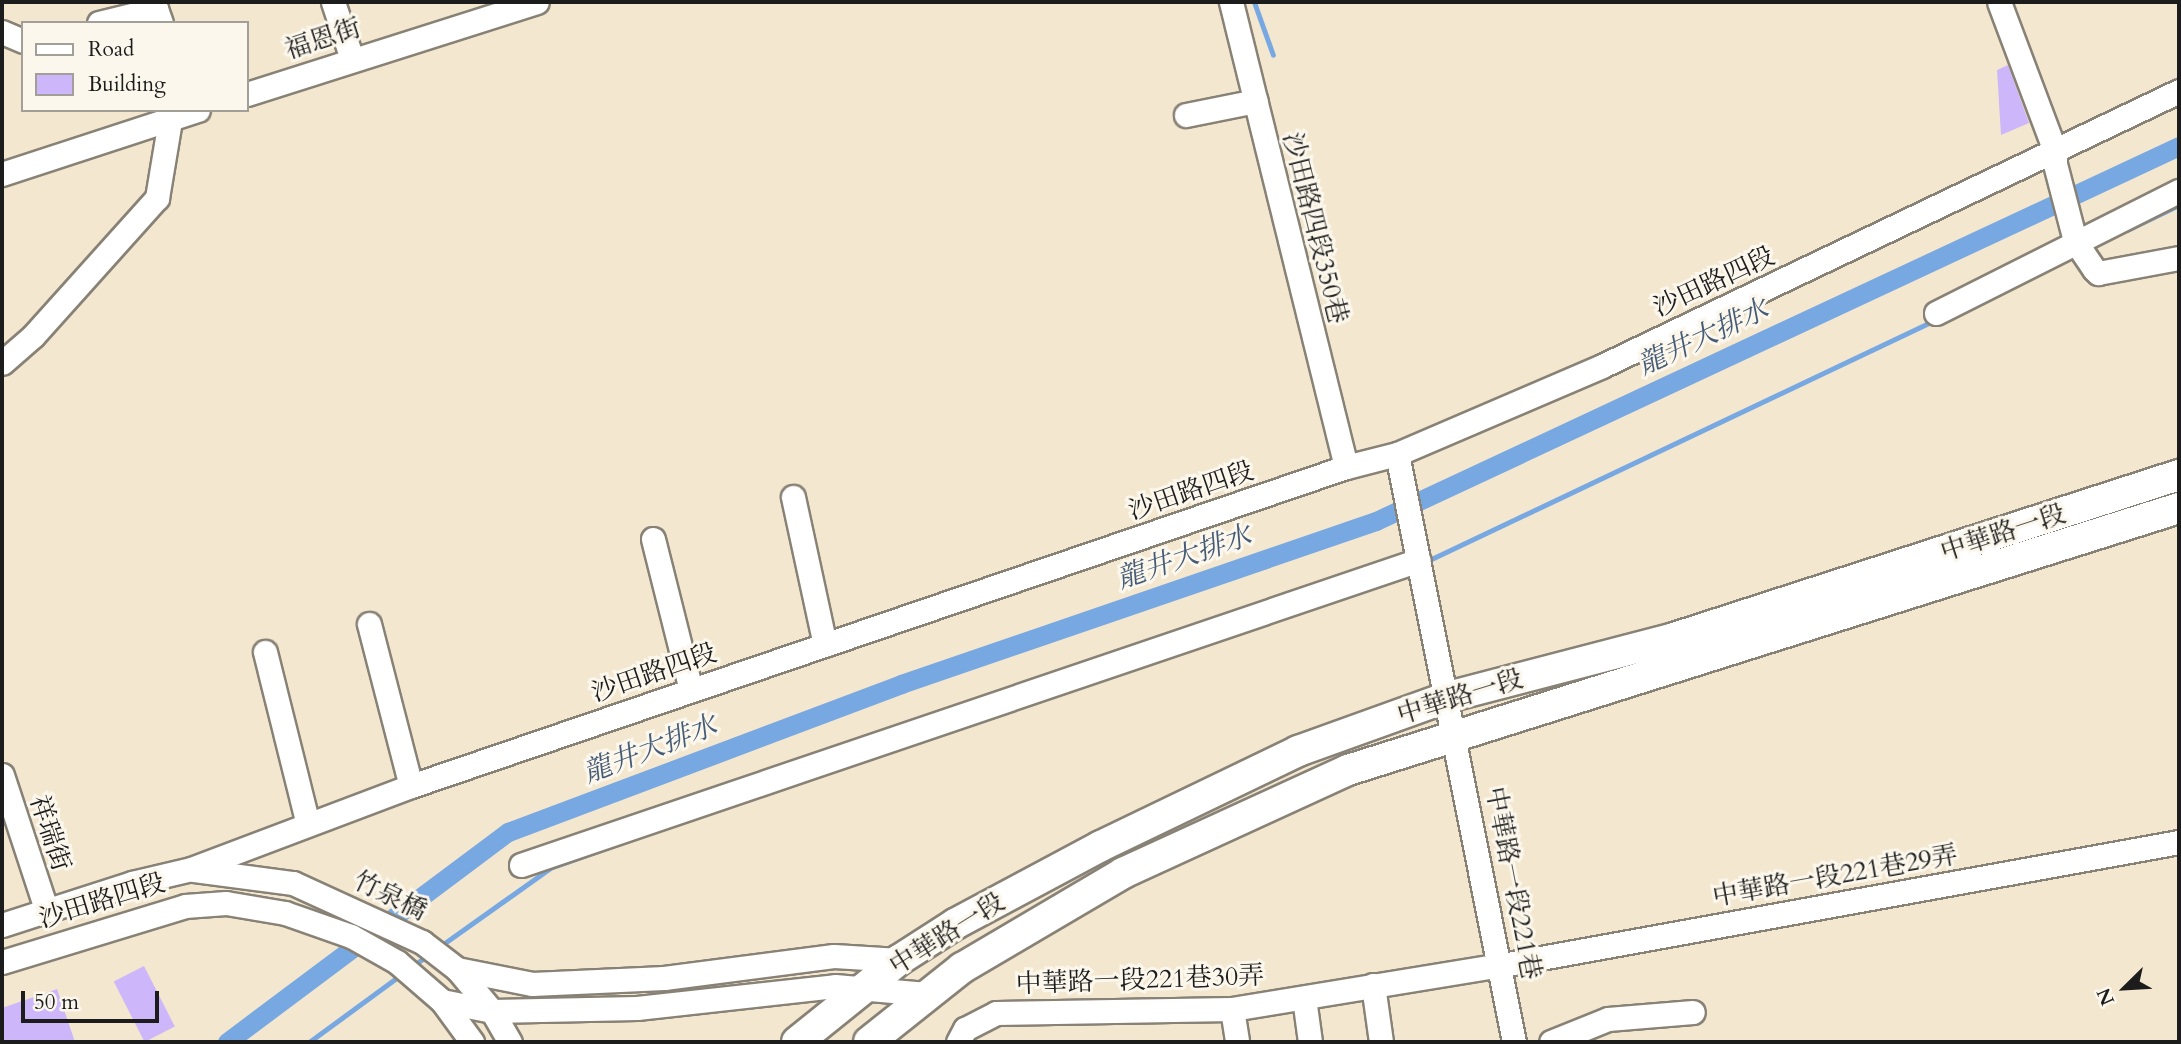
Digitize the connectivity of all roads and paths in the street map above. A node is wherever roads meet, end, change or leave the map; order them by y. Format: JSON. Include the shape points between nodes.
{"nodes":[{"id":1,"x":333,"y":2,"type":"edge"},
{"id":2,"x":537,"y":2,"type":"edge"},
{"id":3,"x":1231,"y":2,"type":"edge"},
{"id":4,"x":1999,"y":2,"type":"edge"},
{"id":5,"x":107,"y":21,"type":"edge"},
{"id":6,"x":160,"y":21,"type":"edge"},
{"id":7,"x":2,"y":32,"type":"edge"},
{"id":8,"x":21,"y":40,"type":"edge"},
{"id":9,"x":352,"y":59,"type":"junction"},
{"id":10,"x":2179,"y":91,"type":"edge"},
{"id":11,"x":248,"y":94,"type":"edge"},
{"id":12,"x":1256,"y":101,"type":"junction"},
{"id":13,"x":187,"y":113,"type":"edge"},
{"id":14,"x":1186,"y":116,"type":"dead end"},
{"id":15,"x":2055,"y":158,"type":"junction"},
{"id":16,"x":2,"y":174,"type":"edge"},
{"id":17,"x":2179,"y":191,"type":"edge"},
{"id":18,"x":2072,"y":231,"type":"junction"},
{"id":19,"x":2179,"y":258,"type":"edge"},
{"id":20,"x":1936,"y":313,"type":"dead end"},
{"id":21,"x":2,"y":363,"type":"edge"},
{"id":22,"x":1397,"y":454,"type":"junction"},
{"id":23,"x":1346,"y":467,"type":"junction"},
{"id":24,"x":2179,"y":475,"type":"edge"},
{"id":25,"x":793,"y":497,"type":"dead end"},
{"id":26,"x":2179,"y":508,"type":"edge"},
{"id":27,"x":653,"y":539,"type":"dead end"},
{"id":28,"x":1418,"y":551,"type":"junction"},
{"id":29,"x":369,"y":625,"type":"dead end"},
{"id":30,"x":825,"y":645,"type":"junction"},
{"id":31,"x":265,"y":652,"type":"dead end"},
{"id":32,"x":691,"y":690,"type":"junction"},
{"id":33,"x":1448,"y":697,"type":"junction"},
{"id":34,"x":1456,"y":734,"type":"junction"},
{"id":35,"x":2,"y":775,"type":"edge"},
{"id":36,"x":411,"y":786,"type":"junction"},
{"id":37,"x":308,"y":824,"type":"junction"},
{"id":38,"x":2179,"y":842,"type":"edge"},
{"id":39,"x":521,"y":865,"type":"dead end"},
{"id":40,"x":191,"y":869,"type":"junction"},
{"id":41,"x":185,"y":906,"type":"junction"},
{"id":42,"x":46,"y":909,"type":"junction"},
{"id":43,"x":2,"y":925,"type":"edge"},
{"id":44,"x":899,"y":960,"type":"junction"},
{"id":45,"x":2,"y":962,"type":"edge"},
{"id":46,"x":1502,"y":965,"type":"junction"},
{"id":47,"x":457,"y":969,"type":"junction"},
{"id":48,"x":1373,"y":985,"type":"junction"},
{"id":49,"x":862,"y":990,"type":"junction"},
{"id":50,"x":927,"y":994,"type":"junction"},
{"id":51,"x":1304,"y":998,"type":"junction"},
{"id":52,"x":442,"y":1001,"type":"junction"},
{"id":53,"x":1232,"y":1009,"type":"junction"},
{"id":54,"x":492,"y":1010,"type":"junction"},
{"id":55,"x":1693,"y":1012,"type":"dead end"},
{"id":56,"x":472,"y":1042,"type":"edge"},
{"id":57,"x":510,"y":1042,"type":"edge"},
{"id":58,"x":797,"y":1042,"type":"edge"},
{"id":59,"x":869,"y":1042,"type":"edge"},
{"id":60,"x":958,"y":1042,"type":"edge"},
{"id":61,"x":1237,"y":1042,"type":"edge"},
{"id":62,"x":1310,"y":1042,"type":"edge"},
{"id":63,"x":1381,"y":1042,"type":"edge"},
{"id":64,"x":1514,"y":1042,"type":"edge"},
{"id":65,"x":1551,"y":1042,"type":"edge"}],
"edges":[{"from":1,"to":9,"type":"street"},
{"from":2,"to":9,"type":"street","name":"福恩街"},
{"from":3,"to":12,"type":"street","name":"沙田路四段350巷"},
{"from":4,"to":15,"type":"street"},
{"from":5,"to":6,"type":"street","via":[[156,9]]},
{"from":7,"to":8,"type":"street"},
{"from":9,"to":11,"type":"street","name":"福恩街"},
{"from":10,"to":15,"type":"street","name":"沙田路四段"},
{"from":12,"to":14,"type":"street"},
{"from":12,"to":23,"type":"street","name":"沙田路四段350巷"},
{"from":13,"to":16,"type":"street"},
{"from":13,"to":21,"type":"street","via":[[157,198],[33,336]]},
{"from":15,"to":18,"type":"street"},
{"from":15,"to":22,"type":"street","name":"沙田路四段","via":[[1602,366]]},
{"from":17,"to":18,"type":"street"},
{"from":18,"to":19,"type":"street","via":[[2098,273]]},
{"from":18,"to":20,"type":"street"},
{"from":22,"to":23,"type":"street","name":"沙田路四段"},
{"from":22,"to":28,"type":"street","name":"中華路一段221巷"},
{"from":23,"to":30,"type":"street","name":"沙田路四段"},
{"from":24,"to":33,"type":"main road","name":"中華路一段","via":[[1674,638]]},
{"from":25,"to":30,"type":"street"},
{"from":26,"to":34,"type":"main road","name":"中華路一段"},
{"from":27,"to":32,"type":"street"},
{"from":28,"to":33,"type":"street","name":"中華路一段221巷"},
{"from":28,"to":39,"type":"street"},
{"from":29,"to":36,"type":"street"},
{"from":30,"to":32,"type":"street","name":"沙田路四段"},
{"from":31,"to":37,"type":"street"},
{"from":32,"to":36,"type":"street","name":"沙田路四段"},
{"from":33,"to":34,"type":"street","name":"中華路一段221巷"},
{"from":33,"to":44,"type":"main road","name":"中華路一段","via":[[1298,751],[1225,785],[967,918]]},
{"from":34,"to":46,"type":"street","name":"中華路一段221巷"},
{"from":34,"to":50,"type":"main road","name":"中華路一段","via":[[1348,770],[1123,873],[962,968]]},
{"from":35,"to":42,"type":"street","name":"祥瑞街"},
{"from":36,"to":37,"type":"street","name":"沙田路四段"},
{"from":37,"to":40,"type":"street","name":"沙田路四段"},
{"from":38,"to":46,"type":"street","name":"中華路一段221巷29弄"},
{"from":40,"to":41,"type":"street","name":"沙田路四段"},
{"from":40,"to":42,"type":"street","name":"沙田路四段"},
{"from":40,"to":47,"type":"street","name":"竹泉橋","via":[[293,883],[410,935]]},
{"from":41,"to":45,"type":"street","name":"沙田路四段"},
{"from":41,"to":52,"type":"street","name":"竹泉橋","via":[[226,903],[285,912],[351,936],[397,962]]},
{"from":42,"to":43,"type":"street","name":"沙田路四段"},
{"from":44,"to":47,"type":"street","via":[[834,956],[664,978],[532,984]]},
{"from":44,"to":49,"type":"main road","name":"中華路一段"},
{"from":46,"to":48,"type":"street","name":"中華路一段221巷30弄"},
{"from":46,"to":64,"type":"street","name":"中華路一段221巷"},
{"from":47,"to":54,"type":"street"},
{"from":48,"to":51,"type":"street","name":"中華路一段221巷30弄"},
{"from":48,"to":63,"type":"street"},
{"from":49,"to":50,"type":"street"},
{"from":49,"to":54,"type":"street","via":[[835,986],[637,1008]]},
{"from":49,"to":58,"type":"main road","name":"中華路一段"},
{"from":50,"to":59,"type":"main road","name":"中華路一段"},
{"from":51,"to":53,"type":"street","name":"中華路一段221巷30弄"},
{"from":51,"to":62,"type":"street"},
{"from":52,"to":54,"type":"street"},
{"from":52,"to":56,"type":"street","name":"竹泉橋"},
{"from":53,"to":60,"type":"street","name":"中華路一段221巷30弄","via":[[996,1013],[965,1029]]},
{"from":53,"to":61,"type":"street"},
{"from":54,"to":57,"type":"street"},
{"from":55,"to":65,"type":"street","via":[[1608,1019]]}]}
